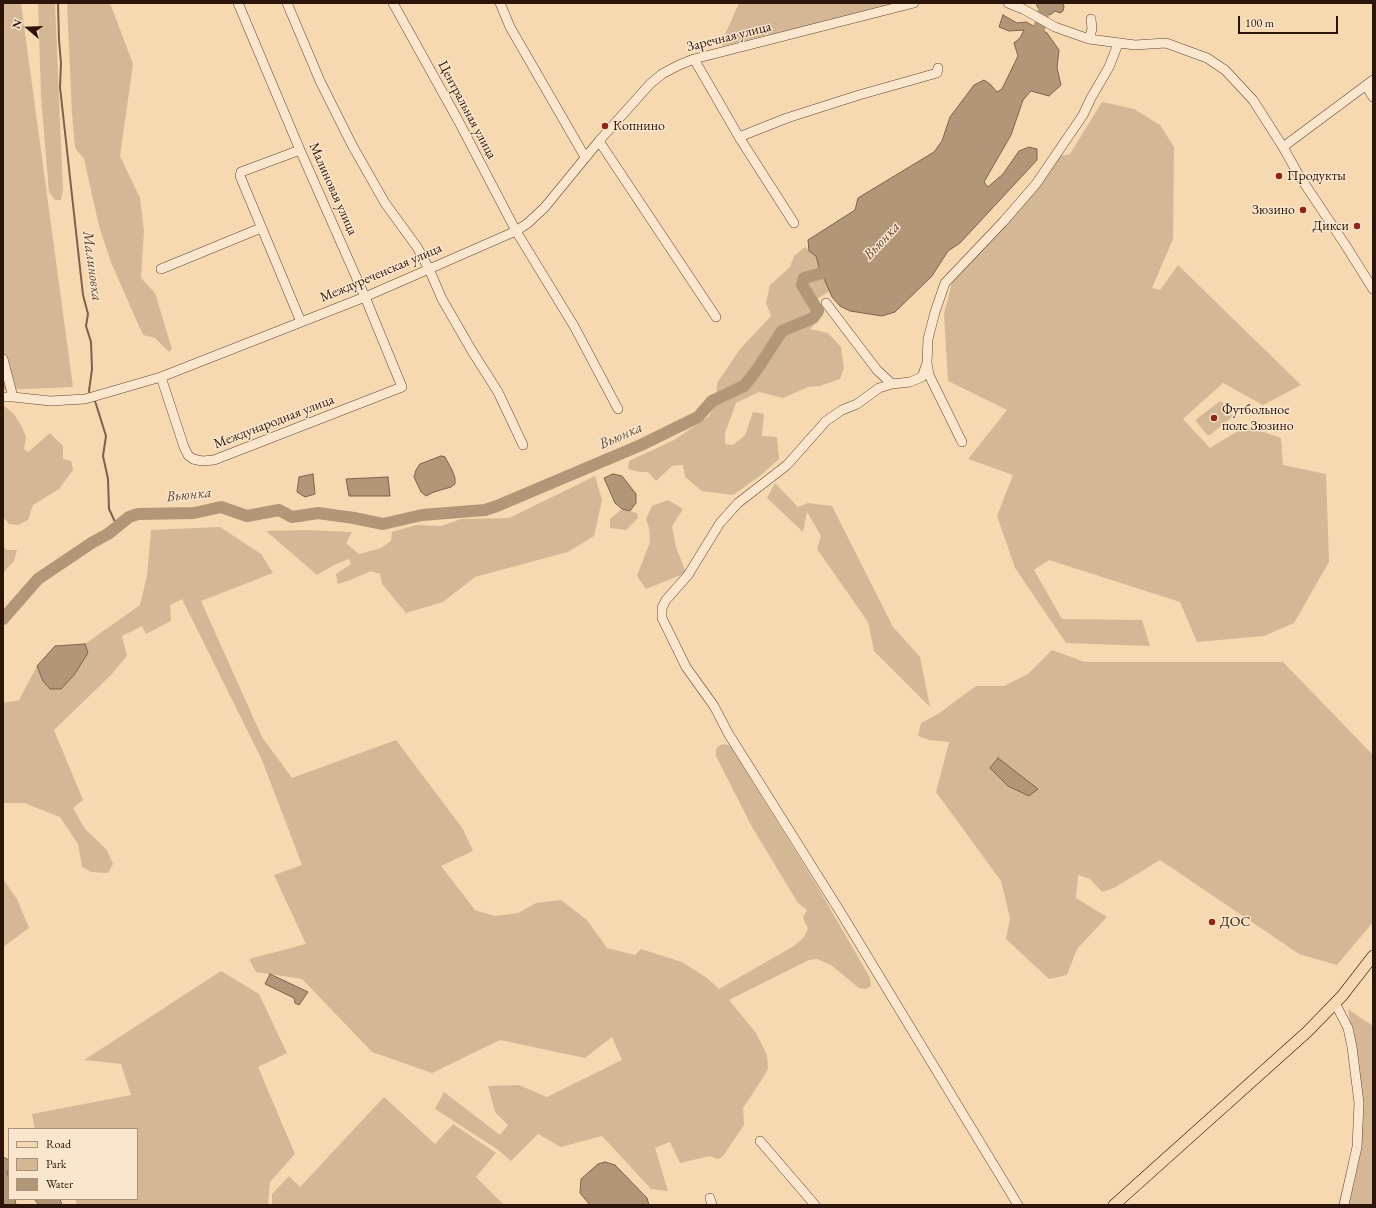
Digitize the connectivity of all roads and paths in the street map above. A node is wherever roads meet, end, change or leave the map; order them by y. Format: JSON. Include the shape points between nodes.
{"nodes":[{"id":1,"x":238,"y":3,"type":"edge"},
{"id":2,"x":287,"y":3,"type":"edge"},
{"id":3,"x":393,"y":3,"type":"edge"},
{"id":4,"x":500,"y":3,"type":"edge"},
{"id":5,"x":914,"y":3,"type":"edge"},
{"id":6,"x":1008,"y":3,"type":"edge"},
{"id":7,"x":1091,"y":20,"type":"dead end"},
{"id":8,"x":1089,"y":39,"type":"junction"},
{"id":9,"x":1118,"y":44,"type":"junction"},
{"id":10,"x":694,"y":59,"type":"junction"},
{"id":11,"x":938,"y":68,"type":"dead end"},
{"id":12,"x":1369,"y":83,"type":"edge"},
{"id":13,"x":1373,"y":97,"type":"edge"},
{"id":14,"x":739,"y":137,"type":"junction"},
{"id":15,"x":599,"y":140,"type":"junction"},
{"id":16,"x":1283,"y":147,"type":"junction"},
{"id":17,"x":300,"y":150,"type":"junction"},
{"id":18,"x":585,"y":157,"type":"junction"},
{"id":19,"x":794,"y":223,"type":"dead end"},
{"id":20,"x":261,"y":228,"type":"junction"},
{"id":21,"x":516,"y":231,"type":"junction"},
{"id":22,"x":161,"y":269,"type":"dead end"},
{"id":23,"x":429,"y":269,"type":"junction"},
{"id":24,"x":1373,"y":289,"type":"edge"},
{"id":25,"x":365,"y":297,"type":"junction"},
{"id":26,"x":826,"y":303,"type":"dead end"},
{"id":27,"x":716,"y":317,"type":"dead end"},
{"id":28,"x":301,"y":322,"type":"junction"},
{"id":29,"x":3,"y":359,"type":"edge"},
{"id":30,"x":927,"y":363,"type":"junction"},
{"id":31,"x":161,"y":377,"type":"junction"},
{"id":32,"x":892,"y":384,"type":"junction"},
{"id":33,"x":402,"y":387,"type":"joint"},
{"id":34,"x":3,"y":397,"type":"edge"},
{"id":35,"x":13,"y":397,"type":"junction"},
{"id":36,"x":618,"y":409,"type":"dead end"},
{"id":37,"x":962,"y":442,"type":"dead end"},
{"id":38,"x":523,"y":445,"type":"dead end"},
{"id":39,"x":1373,"y":956,"type":"edge"},
{"id":40,"x":1335,"y":1003,"type":"junction"},
{"id":41,"x":760,"y":1141,"type":"dead end"},
{"id":42,"x":815,"y":1205,"type":"edge"},
{"id":43,"x":1018,"y":1205,"type":"edge"},
{"id":44,"x":1114,"y":1205,"type":"edge"},
{"id":45,"x":1344,"y":1205,"type":"edge"}],
"edges":[{"from":1,"to":17,"type":"street","name":"Малиновая улица"},
{"from":2,"to":23,"type":"street","via":[[320,81],[352,145],[385,202]]},
{"from":3,"to":21,"type":"street","name":"Центральная улица"},
{"from":4,"to":18,"type":"street","via":[[510,27]]},
{"from":5,"to":10,"type":"street","name":"Заречная улица"},
{"from":6,"to":8,"type":"street","via":[[1055,27]]},
{"from":7,"to":8,"type":"street"},
{"from":8,"to":9,"type":"street"},
{"from":9,"to":16,"type":"street","via":[[1166,43],[1207,58],[1225,70],[1253,100]]},
{"from":9,"to":30,"type":"street","via":[[1109,67],[1083,115],[1036,184],[945,283],[928,339]]},
{"from":10,"to":14,"type":"street"},
{"from":10,"to":15,"type":"street","name":"Заречная улица","via":[[662,74],[650,84]]},
{"from":11,"to":14,"type":"street","via":[[937,73],[787,118]]},
{"from":12,"to":13,"type":"street"},
{"from":12,"to":16,"type":"street"},
{"from":14,"to":19,"type":"street"},
{"from":15,"to":18,"type":"street","name":"Заречная улица"},
{"from":15,"to":27,"type":"street"},
{"from":16,"to":24,"type":"street"},
{"from":17,"to":20,"type":"street","via":[[241,172],[240,176]]},
{"from":17,"to":25,"type":"street","name":"Малиновая улица"},
{"from":18,"to":21,"type":"street","name":"Междуреченская улица","via":[[545,207]]},
{"from":20,"to":22,"type":"street"},
{"from":20,"to":28,"type":"street"},
{"from":21,"to":23,"type":"street","name":"Междуреченская улица"},
{"from":21,"to":36,"type":"street","name":"Центральная улица","via":[[574,326]]},
{"from":23,"to":25,"type":"street","name":"Междуреченская улица"},
{"from":23,"to":38,"type":"street","via":[[442,299],[498,392]]},
{"from":25,"to":28,"type":"street","name":"Междуреченская улица"},
{"from":25,"to":33,"type":"street","name":"Малиновая улица"},
{"from":26,"to":32,"type":"street","via":[[877,370]]},
{"from":28,"to":31,"type":"street","name":"Междуреченская улица"},
{"from":29,"to":35,"type":"street"},
{"from":30,"to":32,"type":"street","via":[[922,376],[910,382]]},
{"from":30,"to":37,"type":"street","via":[[929,375]]},
{"from":31,"to":33,"type":"street","name":"Международная улица","via":[[184,447],[193,460],[202,462],[214,460]]},
{"from":31,"to":35,"type":"street","name":"Междуреченская улица","via":[[85,399],[50,401]]},
{"from":32,"to":43,"type":"street","via":[[879,388],[826,421],[787,465],[738,503],[720,523],[688,575],[666,600],[662,608],[662,618],[686,667],[714,706],[728,733],[841,913]]},
{"from":34,"to":35,"type":"street","name":"Междуреченская улица"},
{"from":39,"to":40,"type":"main road"},
{"from":40,"to":44,"type":"main road","via":[[1307,1032]]},
{"from":40,"to":45,"type":"street","via":[[1348,1028],[1359,1103],[1357,1147]]},
{"from":41,"to":42,"type":"street"}]}
